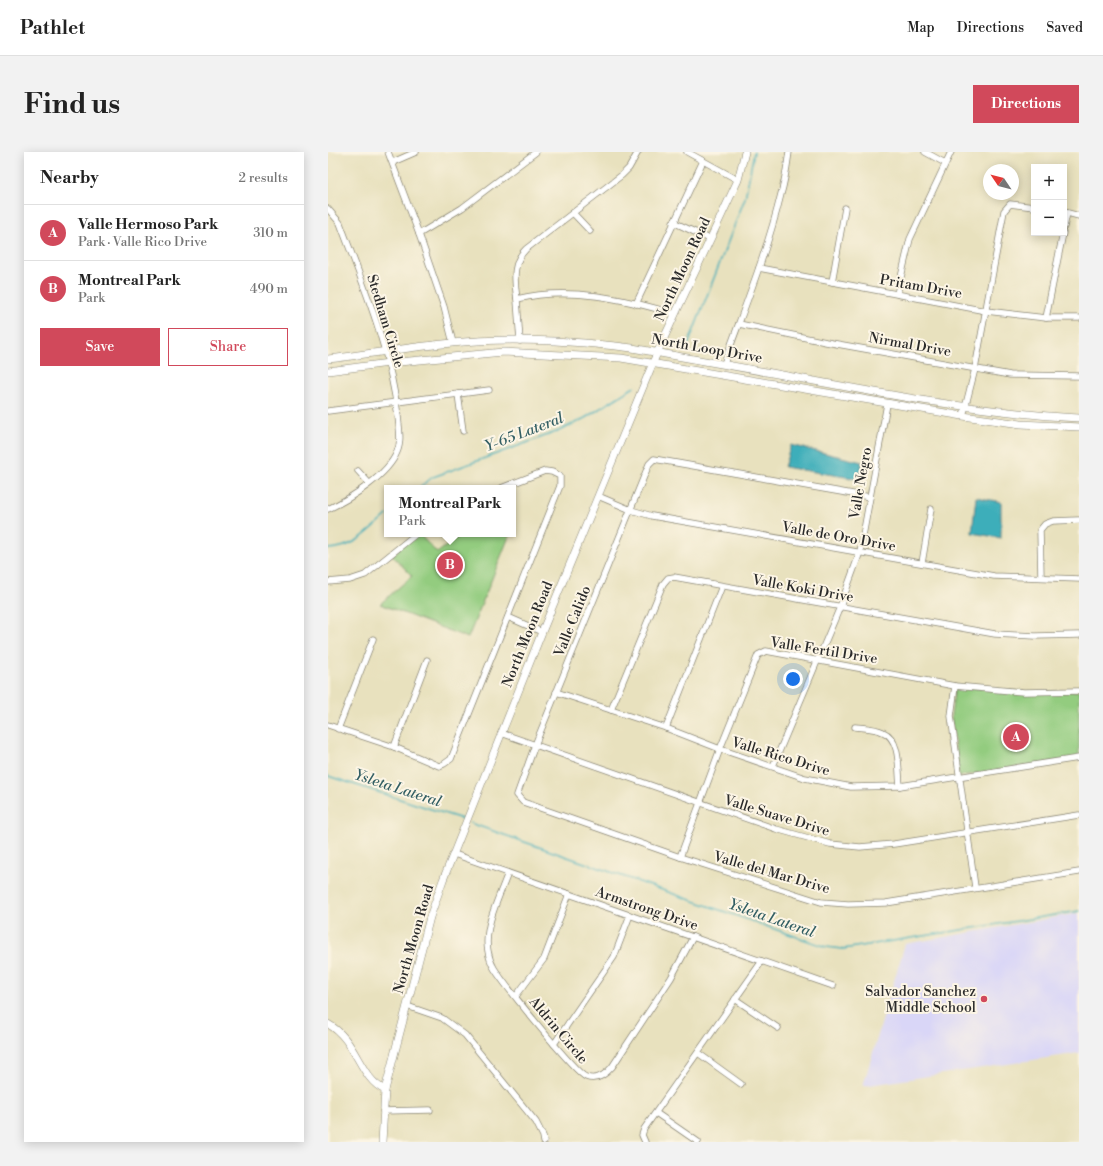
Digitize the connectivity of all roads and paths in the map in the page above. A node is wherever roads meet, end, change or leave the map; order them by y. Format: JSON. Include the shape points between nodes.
{"nodes":[{"id":1,"x":388,"y":152,"type":"edge"},
{"id":2,"x":416,"y":152,"type":"edge"},
{"id":3,"x":536,"y":152,"type":"edge"},
{"id":4,"x":638,"y":152,"type":"edge"},
{"id":5,"x":687,"y":152,"type":"edge"},
{"id":6,"x":745,"y":152,"type":"edge"},
{"id":7,"x":789,"y":152,"type":"edge"},
{"id":8,"x":925,"y":152,"type":"edge"},
{"id":9,"x":951,"y":152,"type":"edge"},
{"id":10,"x":703,"y":161,"type":"junction"},
{"id":11,"x":393,"y":162,"type":"junction"},
{"id":12,"x":945,"y":163,"type":"junction"},
{"id":13,"x":738,"y":180,"type":"junction"},
{"id":14,"x":1031,"y":207,"type":"edge"},
{"id":15,"x":845,"y":208,"type":"dead end"},
{"id":16,"x":328,"y":209,"type":"edge"},
{"id":17,"x":573,"y":213,"type":"junction"},
{"id":18,"x":1067,"y":213,"type":"edge"},
{"id":19,"x":1079,"y":216,"type":"edge"},
{"id":20,"x":673,"y":222,"type":"junction"},
{"id":21,"x":590,"y":231,"type":"dead end"},
{"id":22,"x":419,"y":234,"type":"junction"},
{"id":23,"x":1062,"y":236,"type":"edge"},
{"id":24,"x":710,"y":239,"type":"junction"},
{"id":25,"x":759,"y":268,"type":"junction"},
{"id":26,"x":832,"y":282,"type":"junction"},
{"id":27,"x":897,"y":294,"type":"junction"},
{"id":28,"x":517,"y":299,"type":"junction"},
{"id":29,"x":636,"y":304,"type":"junction"},
{"id":30,"x":986,"y":310,"type":"junction"},
{"id":31,"x":675,"y":314,"type":"junction"},
{"id":32,"x":1046,"y":318,"type":"junction"},
{"id":33,"x":1079,"y":318,"type":"edge"},
{"id":34,"x":739,"y":324,"type":"junction"},
{"id":35,"x":520,"y":341,"type":"junction"},
{"id":36,"x":453,"y":343,"type":"junction"},
{"id":37,"x":386,"y":352,"type":"junction"},
{"id":38,"x":657,"y":353,"type":"junction"},
{"id":39,"x":328,"y":359,"type":"edge"},
{"id":40,"x":388,"y":363,"type":"junction"},
{"id":41,"x":653,"y":363,"type":"junction"},
{"id":42,"x":724,"y":364,"type":"junction"},
{"id":43,"x":975,"y":369,"type":"junction"},
{"id":44,"x":328,"y":371,"type":"edge"},
{"id":45,"x":1079,"y":376,"type":"edge"},
{"id":46,"x":489,"y":390,"type":"dead end"},
{"id":47,"x":458,"y":394,"type":"junction"},
{"id":48,"x":396,"y":402,"type":"junction"},
{"id":49,"x":887,"y":404,"type":"junction"},
{"id":50,"x":964,"y":406,"type":"junction"},
{"id":51,"x":328,"y":411,"type":"edge"},
{"id":52,"x":963,"y":416,"type":"junction"},
{"id":53,"x":1079,"y":418,"type":"edge"},
{"id":54,"x":1079,"y":427,"type":"edge"},
{"id":55,"x":463,"y":431,"type":"dead end"},
{"id":56,"x":358,"y":471,"type":"dead end"},
{"id":57,"x":369,"y":483,"type":"junction"},
{"id":58,"x":509,"y":485,"type":"edge"},
{"id":59,"x":598,"y":496,"type":"junction"},
{"id":60,"x":870,"y":497,"type":"junction"},
{"id":61,"x":328,"y":509,"type":"edge"},
{"id":62,"x":931,"y":509,"type":"dead end"},
{"id":63,"x":631,"y":510,"type":"junction"},
{"id":64,"x":1079,"y":520,"type":"edge"},
{"id":65,"x":412,"y":537,"type":"edge"},
{"id":66,"x":860,"y":552,"type":"junction"},
{"id":67,"x":922,"y":564,"type":"junction"},
{"id":68,"x":1041,"y":577,"type":"junction"},
{"id":69,"x":1079,"y":579,"type":"edge"},
{"id":70,"x":328,"y":582,"type":"edge"},
{"id":71,"x":722,"y":586,"type":"junction"},
{"id":72,"x":840,"y":607,"type":"junction"},
{"id":73,"x":508,"y":617,"type":"junction"},
{"id":74,"x":542,"y":632,"type":"junction"},
{"id":75,"x":1079,"y":635,"type":"edge"},
{"id":76,"x":373,"y":639,"type":"dead end"},
{"id":77,"x":818,"y":659,"type":"junction"},
{"id":78,"x":427,"y":660,"type":"dead end"},
{"id":79,"x":955,"y":686,"type":"junction"},
{"id":80,"x":1079,"y":691,"type":"edge"},
{"id":81,"x":556,"y":692,"type":"junction"},
{"id":82,"x":610,"y":710,"type":"junction"},
{"id":83,"x":328,"y":725,"type":"edge"},
{"id":84,"x":855,"y":727,"type":"dead end"},
{"id":85,"x":666,"y":728,"type":"junction"},
{"id":86,"x":338,"y":729,"type":"junction"},
{"id":87,"x":501,"y":733,"type":"junction"},
{"id":88,"x":535,"y":745,"type":"junction"},
{"id":89,"x":394,"y":747,"type":"junction"},
{"id":90,"x":720,"y":749,"type":"junction"},
{"id":91,"x":1079,"y":758,"type":"edge"},
{"id":92,"x":773,"y":766,"type":"junction"},
{"id":93,"x":958,"y":776,"type":"junction"},
{"id":94,"x":900,"y":786,"type":"junction"},
{"id":95,"x":517,"y":795,"type":"joint"},
{"id":96,"x":700,"y":803,"type":"junction"},
{"id":97,"x":1079,"y":814,"type":"edge"},
{"id":98,"x":968,"y":833,"type":"junction"},
{"id":99,"x":454,"y":854,"type":"junction"},
{"id":100,"x":680,"y":857,"type":"junction"},
{"id":101,"x":1079,"y":872,"type":"edge"},
{"id":102,"x":508,"y":873,"type":"junction"},
{"id":103,"x":975,"y":888,"type":"junction"},
{"id":104,"x":569,"y":894,"type":"junction"},
{"id":105,"x":630,"y":915,"type":"junction"},
{"id":106,"x":693,"y":937,"type":"junction"},
{"id":107,"x":762,"y":961,"type":"junction"},
{"id":108,"x":833,"y":986,"type":"dead end"},
{"id":109,"x":516,"y":996,"type":"junction"},
{"id":110,"x":736,"y":999,"type":"junction"},
{"id":111,"x":407,"y":1006,"type":"junction"},
{"id":112,"x":328,"y":1024,"type":"edge"},
{"id":113,"x":778,"y":1028,"type":"dead end"},
{"id":114,"x":554,"y":1044,"type":"junction"},
{"id":115,"x":698,"y":1053,"type":"junction"},
{"id":116,"x":741,"y":1084,"type":"dead end"},
{"id":117,"x":385,"y":1090,"type":"junction"},
{"id":118,"x":430,"y":1110,"type":"dead end"},
{"id":119,"x":382,"y":1111,"type":"junction"},
{"id":120,"x":656,"y":1113,"type":"junction"},
{"id":121,"x":382,"y":1142,"type":"edge"},
{"id":122,"x":544,"y":1142,"type":"edge"},
{"id":123,"x":645,"y":1142,"type":"edge"},
{"id":124,"x":698,"y":1142,"type":"edge"}],
"edges":[{"from":1,"to":11,"type":"street"},
{"from":2,"to":11,"type":"street"},
{"from":3,"to":22,"type":"street","via":[[462,208]]},
{"from":4,"to":17,"type":"street","via":[[625,172]]},
{"from":5,"to":10,"type":"street"},
{"from":6,"to":13,"type":"main road","name":"North Moon Road"},
{"from":7,"to":25,"type":"street","via":[[782,194]]},
{"from":8,"to":12,"type":"street"},
{"from":9,"to":12,"type":"street"},
{"from":10,"to":13,"type":"street"},
{"from":10,"to":20,"type":"street"},
{"from":11,"to":22,"type":"street"},
{"from":12,"to":27,"type":"street","via":[[907,245]]},
{"from":13,"to":24,"type":"main road","name":"North Moon Road"},
{"from":14,"to":30,"type":"street","via":[[1010,204],[1005,208]]},
{"from":15,"to":26,"type":"street"},
{"from":16,"to":37,"type":"street","name":"Stedham Circle","via":[[340,223]]},
{"from":17,"to":21,"type":"street"},
{"from":17,"to":28,"type":"street","via":[[518,258],[515,270]]},
{"from":18,"to":19,"type":"street"},
{"from":20,"to":24,"type":"street"},
{"from":20,"to":29,"type":"street"},
{"from":22,"to":36,"type":"street","via":[[444,307]]},
{"from":23,"to":32,"type":"street"},
{"from":24,"to":31,"type":"main road","name":"North Moon Road"},
{"from":25,"to":26,"type":"street","name":"Pritam Drive"},
{"from":25,"to":34,"type":"street"},
{"from":26,"to":27,"type":"street","name":"Pritam Drive"},
{"from":27,"to":30,"type":"street","name":"Pritam Drive"},
{"from":28,"to":29,"type":"street","via":[[536,294],[568,294]]},
{"from":28,"to":35,"type":"street"},
{"from":29,"to":31,"type":"street"},
{"from":30,"to":32,"type":"street","name":"Pritam Drive"},
{"from":30,"to":43,"type":"street"},
{"from":31,"to":38,"type":"main road","name":"North Moon Road"},
{"from":32,"to":33,"type":"street","name":"Pritam Drive"},
{"from":34,"to":42,"type":"street"},
{"from":34,"to":43,"type":"street","name":"Nirmal Drive"},
{"from":35,"to":36,"type":"main road","name":"North Loop Drive"},
{"from":35,"to":38,"type":"main road","name":"North Loop Drive","via":[[600,344]]},
{"from":36,"to":37,"type":"main road","name":"North Loop Drive"},
{"from":37,"to":39,"type":"main road","name":"North Loop Drive"},
{"from":37,"to":40,"type":"street","name":"Stedham Circle"},
{"from":38,"to":41,"type":"main road","name":"North Moon Road"},
{"from":38,"to":42,"type":"main road","name":"North Loop Drive"},
{"from":40,"to":41,"type":"main road","name":"North Loop Drive","via":[[503,352],[621,358]]},
{"from":40,"to":44,"type":"main road","name":"North Loop Drive"},
{"from":40,"to":48,"type":"street","name":"Stedham Circle"},
{"from":41,"to":49,"type":"main road","name":"North Loop Drive"},
{"from":41,"to":59,"type":"main road","name":"North Moon Road"},
{"from":42,"to":50,"type":"main road","name":"North Loop Drive","via":[[889,395]]},
{"from":43,"to":45,"type":"street","name":"Nirmal Drive","via":[[1030,376]]},
{"from":43,"to":50,"type":"street"},
{"from":46,"to":47,"type":"street"},
{"from":47,"to":48,"type":"street"},
{"from":47,"to":55,"type":"street"},
{"from":48,"to":51,"type":"street"},
{"from":48,"to":57,"type":"street","name":"Stedham Circle","via":[[400,441],[398,452],[389,466]]},
{"from":49,"to":52,"type":"main road","name":"North Loop Drive"},
{"from":49,"to":60,"type":"street","name":"Valle Negro"},
{"from":50,"to":52,"type":"street"},
{"from":50,"to":53,"type":"main road","name":"North Loop Drive","via":[[1019,414]]},
{"from":52,"to":54,"type":"main road","name":"North Loop Drive","via":[[1021,424]]},
{"from":56,"to":57,"type":"street"},
{"from":57,"to":61,"type":"street","name":"Stedham Circle"},
{"from":58,"to":73,"type":"street","via":[[545,471],[560,476],[560,486]]},
{"from":59,"to":63,"type":"street","name":"Valle de Oro Drive"},
{"from":59,"to":74,"type":"main road","name":"North Moon Road"},
{"from":60,"to":63,"type":"street","name":"Valle Calido","via":[[654,459],[649,464]]},
{"from":60,"to":66,"type":"street","name":"Valle Negro"},
{"from":62,"to":67,"type":"street"},
{"from":63,"to":66,"type":"street","name":"Valle de Oro Drive","via":[[652,516]]},
{"from":63,"to":81,"type":"street","name":"Valle Calido"},
{"from":64,"to":68,"type":"street","via":[[1053,521],[1045,524],[1040,530]]},
{"from":65,"to":70,"type":"street","via":[[365,575],[350,580]]},
{"from":66,"to":67,"type":"street","name":"Valle de Oro Drive"},
{"from":66,"to":72,"type":"street","name":"Valle Negro"},
{"from":67,"to":68,"type":"street","name":"Valle de Oro Drive","via":[[994,576]]},
{"from":68,"to":69,"type":"street","name":"Valle de Oro Drive"},
{"from":71,"to":72,"type":"street","name":"Valle Koki Drive"},
{"from":71,"to":82,"type":"street","name":"Valle Koki Drive","via":[[668,578],[663,584]]},
{"from":71,"to":85,"type":"street"},
{"from":72,"to":75,"type":"street","name":"Valle Koki Drive","via":[[995,634]]},
{"from":72,"to":77,"type":"street","name":"Valle Negro"},
{"from":73,"to":74,"type":"street"},
{"from":73,"to":89,"type":"street","via":[[451,759],[439,766]]},
{"from":74,"to":87,"type":"main road","name":"North Moon Road"},
{"from":76,"to":86,"type":"street"},
{"from":77,"to":79,"type":"street","name":"Valle Fertil Drive"},
{"from":77,"to":90,"type":"street","name":"Valle Fertil Drive","via":[[766,651],[758,655]]},
{"from":77,"to":92,"type":"street","name":"Valle Negro"},
{"from":78,"to":89,"type":"street"},
{"from":79,"to":80,"type":"street","name":"Valle Fertil Drive","via":[[1024,692]]},
{"from":79,"to":93,"type":"street","via":[[951,716]]},
{"from":81,"to":82,"type":"street","name":"Valle Rico Drive"},
{"from":81,"to":88,"type":"street","name":"Valle Calido"},
{"from":82,"to":85,"type":"street","name":"Valle Rico Drive"},
{"from":83,"to":86,"type":"street"},
{"from":84,"to":94,"type":"street","via":[[882,731],[889,735],[895,743]]},
{"from":85,"to":90,"type":"street","name":"Valle Rico Drive"},
{"from":86,"to":89,"type":"street"},
{"from":87,"to":88,"type":"street","name":"Valle Suave Drive"},
{"from":87,"to":99,"type":"main road","name":"North Moon Road"},
{"from":88,"to":95,"type":"street","name":"Valle Calido"},
{"from":88,"to":96,"type":"street","name":"Valle Suave Drive"},
{"from":90,"to":92,"type":"street","name":"Valle Rico Drive"},
{"from":90,"to":96,"type":"street","name":"Valle Fertil Drive"},
{"from":91,"to":93,"type":"street","name":"Valle Rico Drive"},
{"from":92,"to":94,"type":"street","name":"Valle Rico Drive","via":[[830,784],[851,787]]},
{"from":93,"to":94,"type":"street","name":"Valle Rico Drive"},
{"from":93,"to":98,"type":"street"},
{"from":95,"to":100,"type":"street","name":"Valle del Mar Drive","via":[[523,802]]},
{"from":96,"to":98,"type":"street","name":"Valle Suave Drive","via":[[830,844],[860,847]]},
{"from":96,"to":100,"type":"street","name":"Valle Fertil Drive"},
{"from":97,"to":98,"type":"street","name":"Valle Suave Drive"},
{"from":98,"to":103,"type":"street"},
{"from":99,"to":102,"type":"street","name":"Armstrong Drive"},
{"from":99,"to":111,"type":"main road","name":"North Moon Road","via":[[430,917]]},
{"from":100,"to":103,"type":"street","name":"Valle del Mar Drive","via":[[821,902],[886,903]]},
{"from":101,"to":103,"type":"street","name":"Valle del Mar Drive"},
{"from":102,"to":104,"type":"street","name":"Armstrong Drive"},
{"from":102,"to":109,"type":"street","name":"Aldrin Circle","via":[[488,929],[487,949],[494,969]]},
{"from":104,"to":105,"type":"street","name":"Armstrong Drive"},
{"from":104,"to":109,"type":"street","via":[[544,959]]},
{"from":105,"to":106,"type":"street","name":"Armstrong Drive"},
{"from":105,"to":114,"type":"street","via":[[614,958]]},
{"from":106,"to":107,"type":"street","name":"Armstrong Drive"},
{"from":106,"to":114,"type":"street","name":"Aldrin Circle","via":[[671,978],[606,1073],[594,1078],[583,1076]]},
{"from":107,"to":108,"type":"street","name":"Armstrong Drive"},
{"from":107,"to":110,"type":"street"},
{"from":109,"to":114,"type":"street","name":"Aldrin Circle"},
{"from":110,"to":113,"type":"street"},
{"from":110,"to":115,"type":"street"},
{"from":111,"to":117,"type":"main road","name":"North Moon Road"},
{"from":111,"to":122,"type":"street","via":[[442,1018],[465,1035],[536,1122]]},
{"from":112,"to":117,"type":"main road","via":[[346,1037],[374,1084]]},
{"from":115,"to":116,"type":"street"},
{"from":115,"to":120,"type":"street"},
{"from":117,"to":119,"type":"main road","name":"North Moon Road"},
{"from":118,"to":119,"type":"street"},
{"from":119,"to":121,"type":"main road","name":"North Moon Road"},
{"from":120,"to":123,"type":"street","via":[[644,1129],[642,1135]]},
{"from":120,"to":124,"type":"street"}]}
